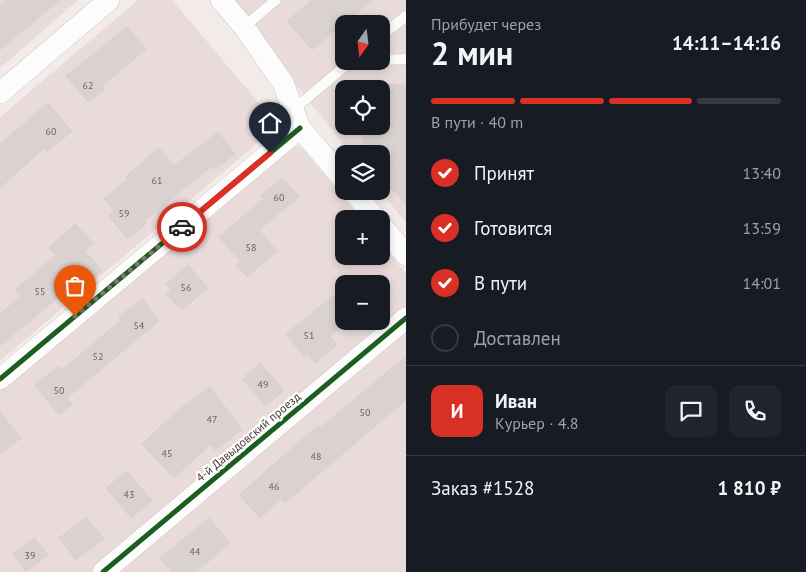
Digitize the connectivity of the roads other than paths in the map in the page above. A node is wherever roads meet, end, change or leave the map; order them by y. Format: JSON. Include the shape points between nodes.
{"nodes":[{"id":1,"x":109,"y":0,"type":"edge"},
{"id":2,"x":221,"y":0,"type":"edge"},
{"id":3,"x":276,"y":0,"type":"edge"},
{"id":4,"x":406,"y":16,"type":"edge"},
{"id":5,"x":244,"y":27,"type":"junction"},
{"id":6,"x":390,"y":29,"type":"edge"},
{"id":7,"x":406,"y":59,"type":"edge"},
{"id":8,"x":390,"y":60,"type":"edge"},
{"id":9,"x":342,"y":70,"type":"edge"},
{"id":10,"x":0,"y":93,"type":"edge"},
{"id":11,"x":293,"y":118,"type":"junction"},
{"id":12,"x":335,"y":169,"type":"edge"},
{"id":13,"x":360,"y":200,"type":"edge"},
{"id":14,"x":369,"y":210,"type":"edge"},
{"id":15,"x":390,"y":236,"type":"edge"},
{"id":16,"x":406,"y":255,"type":"edge"},
{"id":17,"x":406,"y":318,"type":"edge"},
{"id":18,"x":0,"y":379,"type":"edge"},
{"id":19,"x":103,"y":572,"type":"edge"}],
"edges":[{"from":1,"to":10,"type":"street"},
{"from":2,"to":5,"type":"street"},
{"from":3,"to":5,"type":"lane"},
{"from":4,"to":6,"type":"lane"},
{"from":5,"to":11,"type":"street","via":[[283,83]]},
{"from":7,"to":8,"type":"lane"},
{"from":9,"to":11,"type":"lane"},
{"from":11,"to":12,"type":"street"},
{"from":11,"to":18,"type":"street"},
{"from":13,"to":14,"type":"street"},
{"from":15,"to":16,"type":"street"},
{"from":17,"to":19,"type":"street","name":"4-й Давыдовский проезд"}]}
